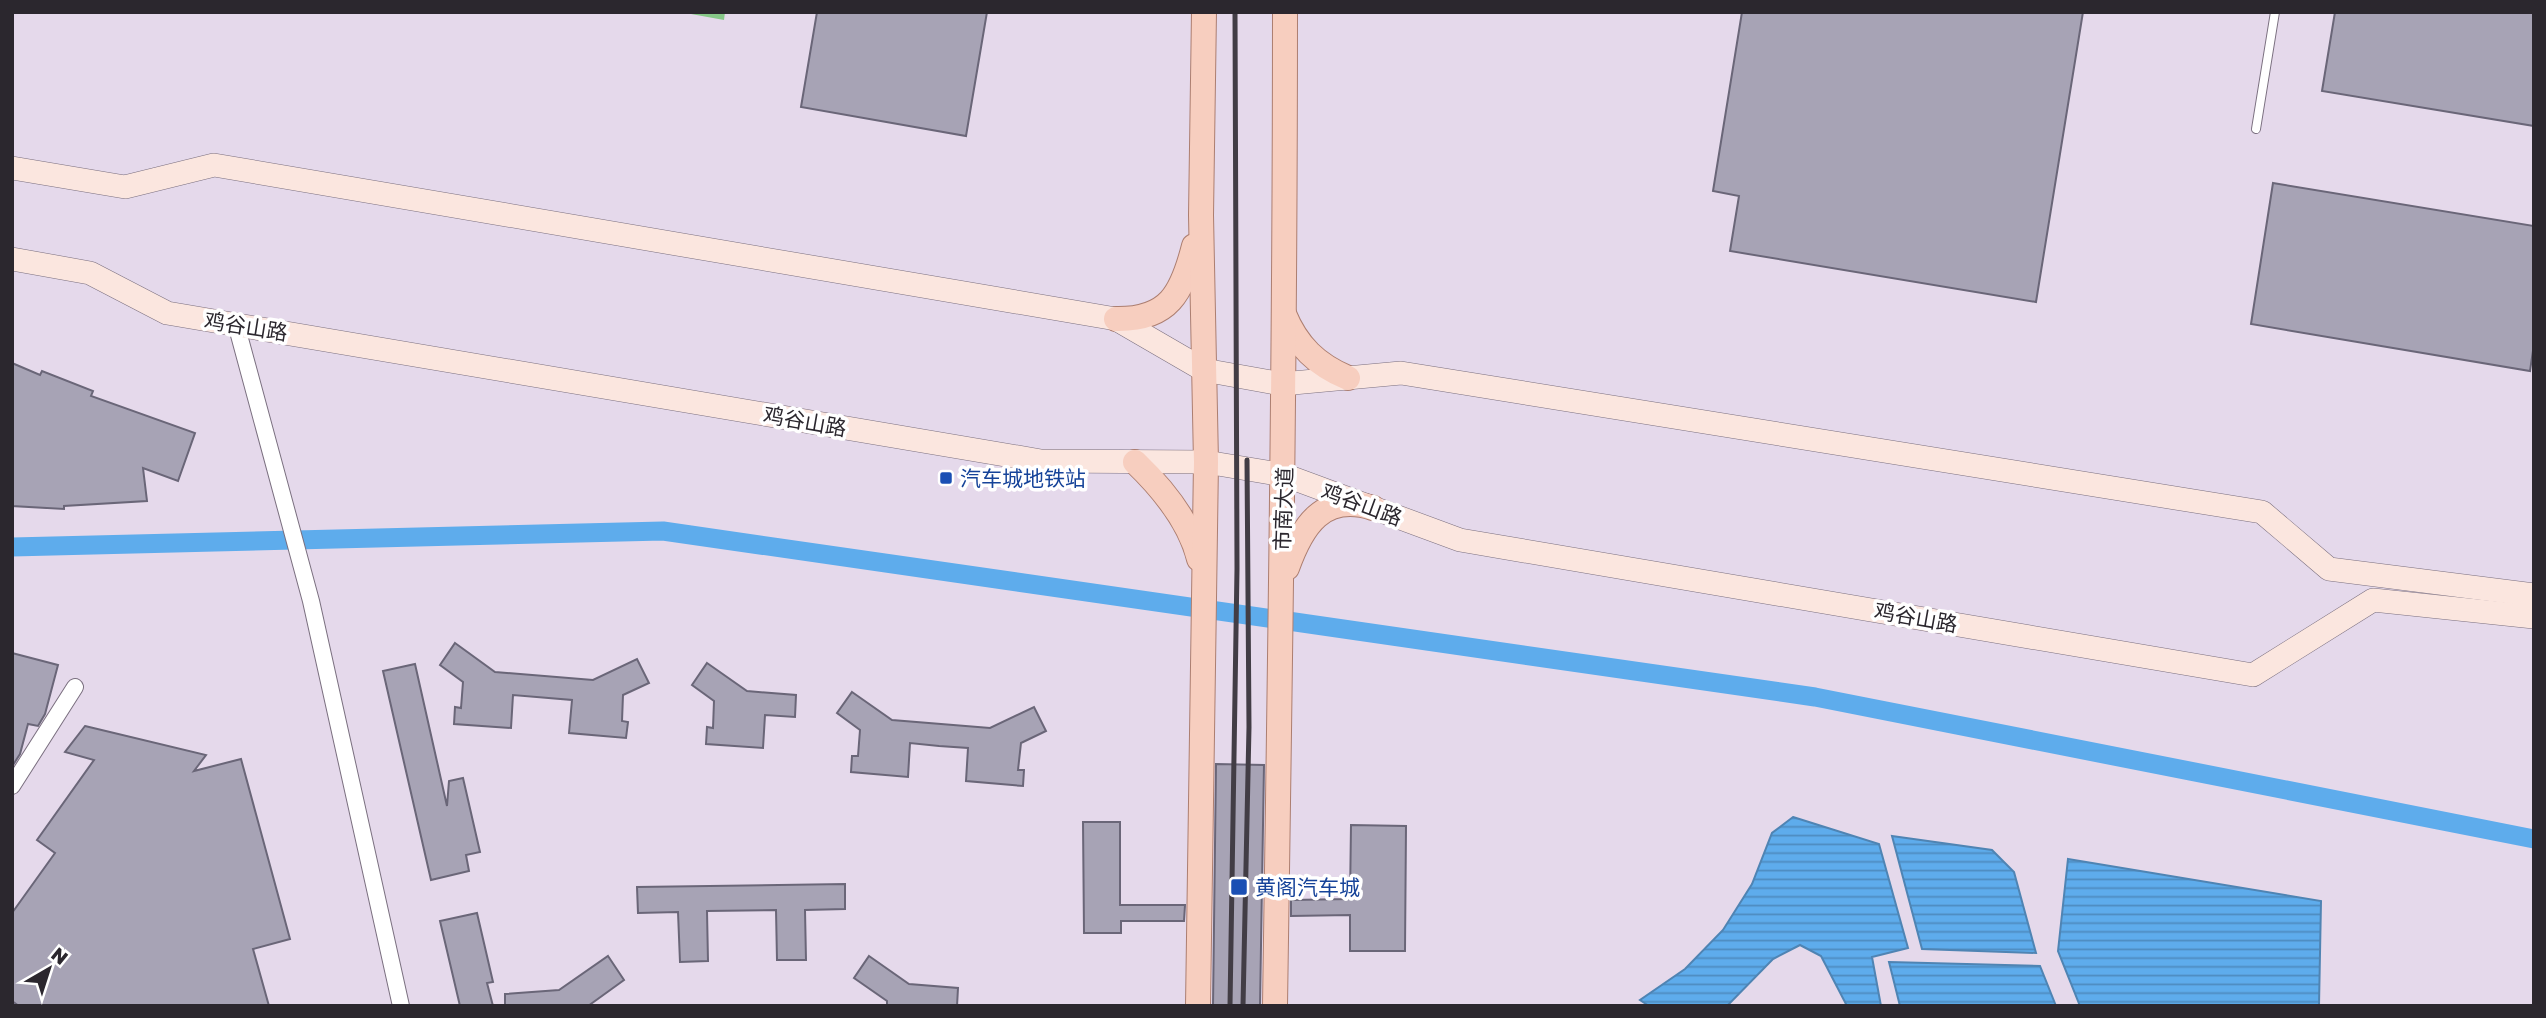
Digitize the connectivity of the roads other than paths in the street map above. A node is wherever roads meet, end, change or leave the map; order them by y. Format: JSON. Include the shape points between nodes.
{"nodes":[{"id":1,"x":1204,"y":12,"type":"edge"},
{"id":2,"x":1285,"y":12,"type":"edge"},
{"id":3,"x":2275,"y":12,"type":"edge"},
{"id":4,"x":2256,"y":130,"type":"dead end"},
{"id":5,"x":12,"y":168,"type":"edge"},
{"id":6,"x":1201,"y":215,"type":"junction"},
{"id":7,"x":12,"y":259,"type":"edge"},
{"id":8,"x":1283,"y":312,"type":"junction"},
{"id":9,"x":1116,"y":319,"type":"junction"},
{"id":10,"x":236,"y":324,"type":"junction"},
{"id":11,"x":1204,"y":370,"type":"junction"},
{"id":12,"x":1348,"y":378,"type":"junction"},
{"id":13,"x":1282,"y":384,"type":"junction"},
{"id":14,"x":1135,"y":461,"type":"junction"},
{"id":15,"x":1206,"y":462,"type":"junction"},
{"id":16,"x":1284,"y":475,"type":"junction"},
{"id":17,"x":1373,"y":508,"type":"junction"},
{"id":18,"x":1203,"y":583,"type":"junction"},
{"id":19,"x":1279,"y":589,"type":"junction"},
{"id":20,"x":2534,"y":595,"type":"edge"},
{"id":21,"x":2534,"y":617,"type":"edge"},
{"id":22,"x":75,"y":687,"type":"dead end"},
{"id":23,"x":12,"y":786,"type":"edge"},
{"id":24,"x":401,"y":1006,"type":"edge"},
{"id":25,"x":1198,"y":1006,"type":"edge"},
{"id":26,"x":1275,"y":1006,"type":"edge"}],
"edges":[{"from":1,"to":6,"type":"main road"},
{"from":2,"to":8,"type":"main road","name":"市南大道"},
{"from":3,"to":4,"type":"lane"},
{"from":5,"to":9,"type":"main road","via":[[125,187],[214,166]]},
{"from":6,"to":9,"type":"main road","via":[[1177,295],[1150,315]]},
{"from":6,"to":11,"type":"main road"},
{"from":7,"to":10,"type":"main road","name":"鸡谷山路","via":[[90,273],[167,313]]},
{"from":8,"to":12,"type":"main road","via":[[1315,360]]},
{"from":8,"to":13,"type":"main road","name":"市南大道"},
{"from":9,"to":11,"type":"main road"},
{"from":10,"to":14,"type":"main road","name":"鸡谷山路","via":[[1041,461]]},
{"from":10,"to":24,"type":"street","via":[[312,601]]},
{"from":11,"to":13,"type":"main road"},
{"from":11,"to":15,"type":"main road"},
{"from":12,"to":13,"type":"main road"},
{"from":12,"to":20,"type":"main road","via":[[1401,373],[2262,512],[2329,569]]},
{"from":13,"to":16,"type":"main road","name":"市南大道"},
{"from":14,"to":15,"type":"main road","name":"鸡谷山路"},
{"from":14,"to":18,"type":"main road","via":[[1186,527],[1198,554]]},
{"from":15,"to":16,"type":"main road","name":"鸡谷山路"},
{"from":15,"to":18,"type":"main road"},
{"from":16,"to":17,"type":"main road","name":"鸡谷山路"},
{"from":16,"to":19,"type":"main road","name":"市南大道"},
{"from":17,"to":19,"type":"main road","via":[[1342,503],[1314,517],[1294,548]]},
{"from":17,"to":21,"type":"main road","name":"鸡谷山路","via":[[1461,540],[2253,675],[2373,600]]},
{"from":18,"to":25,"type":"main road"},
{"from":19,"to":26,"type":"main road","name":"市南大道"},
{"from":22,"to":23,"type":"street"}]}
